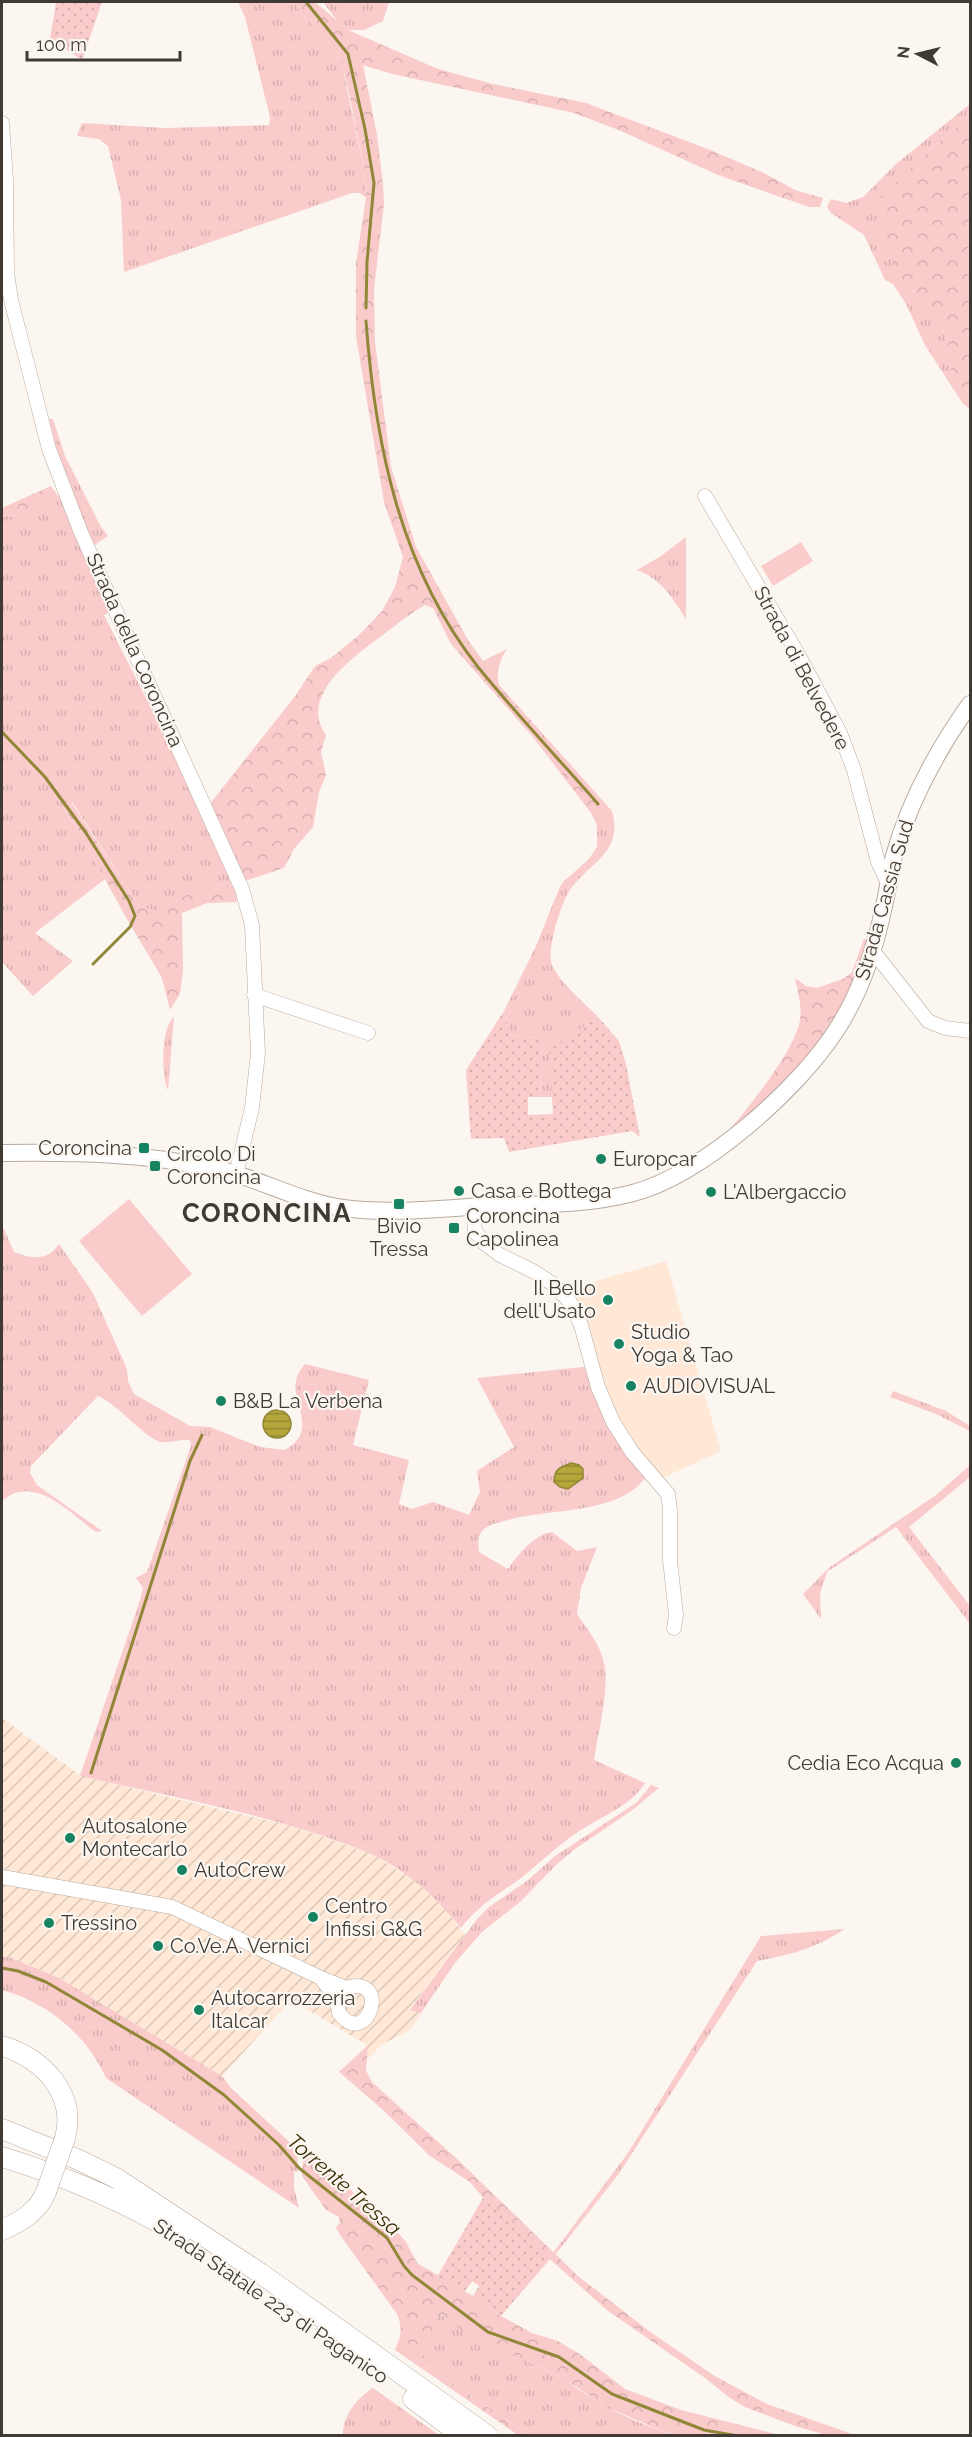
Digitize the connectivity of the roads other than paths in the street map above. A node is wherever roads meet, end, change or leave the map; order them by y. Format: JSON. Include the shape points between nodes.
{"nodes":[{"id":1,"x":2,"y":123,"type":"edge"},
{"id":2,"x":705,"y":496,"type":"dead end"},
{"id":3,"x":970,"y":704,"type":"edge"},
{"id":4,"x":888,"y":883,"type":"junction"},
{"id":5,"x":873,"y":951,"type":"junction"},
{"id":6,"x":254,"y":995,"type":"junction"},
{"id":7,"x":970,"y":1031,"type":"edge"},
{"id":8,"x":368,"y":1033,"type":"dead end"},
{"id":9,"x":2,"y":1153,"type":"edge"},
{"id":10,"x":236,"y":1174,"type":"junction"},
{"id":11,"x":473,"y":1207,"type":"junction"},
{"id":12,"x":674,"y":1628,"type":"dead end"},
{"id":13,"x":2,"y":1877,"type":"edge"},
{"id":14,"x":321,"y":1978,"type":"junction"},
{"id":15,"x":346,"y":1988,"type":"junction"},
{"id":16,"x":337,"y":2000,"type":"junction"},
{"id":17,"x":2,"y":2046,"type":"edge"},
{"id":18,"x":2,"y":2130,"type":"edge"},
{"id":19,"x":2,"y":2139,"type":"edge"},
{"id":20,"x":2,"y":2157,"type":"edge"},
{"id":21,"x":166,"y":2211,"type":"junction"},
{"id":22,"x":2,"y":2230,"type":"edge"},
{"id":23,"x":464,"y":2436,"type":"edge"},
{"id":24,"x":488,"y":2436,"type":"edge"}],
"edges":[{"from":1,"to":6,"type":"street","name":"Strada della Coroncina","via":[[7,273],[49,449],[80,530],[242,889],[252,925]]},
{"from":2,"to":4,"type":"street","name":"Strada di Belvedere","via":[[840,733],[878,862]]},
{"from":3,"to":4,"type":"main road","name":"Strada Cassia Sud","via":[[915,800]]},
{"from":4,"to":5,"type":"main road","name":"Strada Cassia Sud"},
{"from":5,"to":7,"type":"street","via":[[928,1021]]},
{"from":5,"to":11,"type":"main road","name":"Strada Cassia Sud","via":[[849,1010],[809,1066],[771,1105],[692,1166],[622,1196],[569,1203]]},
{"from":6,"to":8,"type":"street"},
{"from":6,"to":10,"type":"street","name":"Strada della Coroncina","via":[[258,1061]]},
{"from":9,"to":10,"type":"main road","name":"Strada Cassia Sud","via":[[149,1157]]},
{"from":10,"to":11,"type":"main road","name":"Strada Cassia Sud","via":[[341,1207]]},
{"from":11,"to":12,"type":"street","via":[[475,1231],[484,1243],[553,1284],[570,1302],[598,1387],[618,1431],[668,1494]]},
{"from":13,"to":14,"type":"street","via":[[172,1907]]},
{"from":14,"to":15,"type":"street"},
{"from":14,"to":16,"type":"street"},
{"from":15,"to":16,"type":"street"},
{"from":15,"to":16,"type":"street","via":[[358,1986],[368,1992],[373,2002],[370,2014],[360,2021],[348,2021],[339,2013]]},
{"from":17,"to":22,"type":"highway","bridge":true,"via":[[31,2059],[47,2072],[58,2086],[68,2112],[65,2138],[46,2192],[31,2214]]},
{"from":18,"to":21,"type":"highway","via":[[107,2174]]},
{"from":19,"to":21,"type":"highway","via":[[93,2175]]},
{"from":20,"to":23,"type":"highway","name":"Strada Statale 223 di Paganico","via":[[81,2184],[174,2231]]},
{"from":21,"to":24,"type":"highway","name":"Strada Statale 223 di Paganico","via":[[260,2273]]}]}
